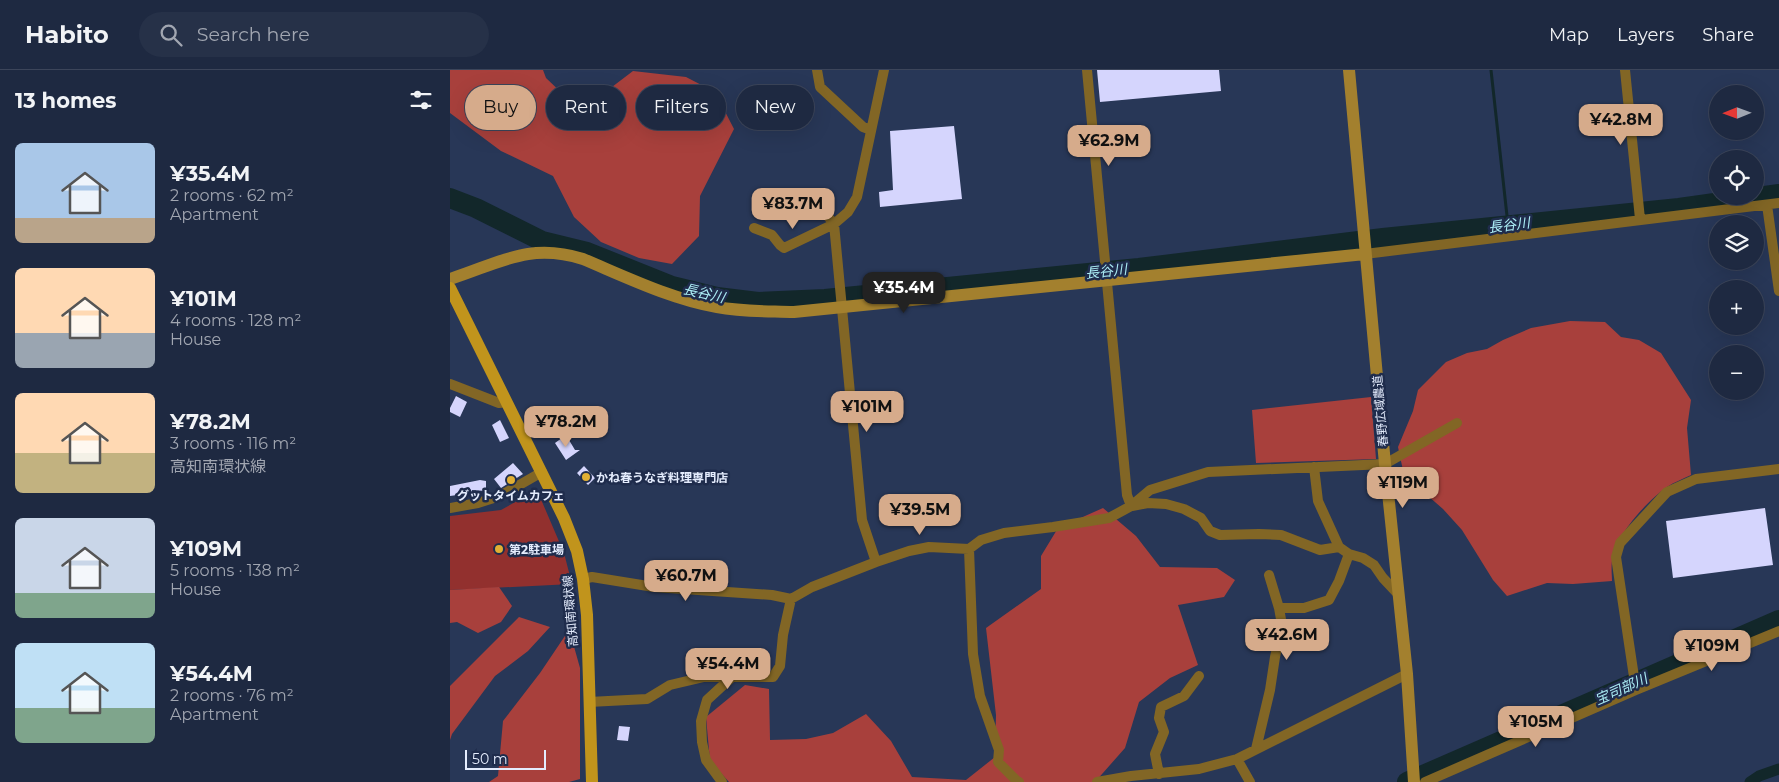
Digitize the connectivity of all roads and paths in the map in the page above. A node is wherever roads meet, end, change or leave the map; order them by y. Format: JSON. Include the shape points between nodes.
{"nodes":[{"id":1,"x":817,"y":70,"type":"edge"},
{"id":2,"x":884,"y":70,"type":"edge"},
{"id":3,"x":1087,"y":70,"type":"edge"},
{"id":4,"x":1349,"y":70,"type":"edge"},
{"id":5,"x":1625,"y":70,"type":"edge"},
{"id":6,"x":871,"y":130,"type":"junction"},
{"id":7,"x":814,"y":199,"type":"dead end"},
{"id":8,"x":1779,"y":203,"type":"edge"},
{"id":9,"x":1767,"y":205,"type":"junction"},
{"id":10,"x":1640,"y":219,"type":"junction"},
{"id":11,"x":834,"y":224,"type":"junction"},
{"id":12,"x":754,"y":228,"type":"dead end"},
{"id":13,"x":1365,"y":254,"type":"junction"},
{"id":14,"x":1106,"y":274,"type":"junction"},
{"id":15,"x":450,"y":279,"type":"edge"},
{"id":16,"x":450,"y":288,"type":"edge"},
{"id":17,"x":1779,"y":292,"type":"edge"},
{"id":18,"x":842,"y":300,"type":"junction"},
{"id":19,"x":450,"y":384,"type":"edge"},
{"id":20,"x":507,"y":402,"type":"junction"},
{"id":21,"x":1456,"y":422,"type":"dead end"},
{"id":22,"x":1385,"y":464,"type":"junction"},
{"id":23,"x":1314,"y":467,"type":"junction"},
{"id":24,"x":1779,"y":468,"type":"edge"},
{"id":25,"x":542,"y":472,"type":"junction"},
{"id":26,"x":1131,"y":506,"type":"junction"},
{"id":27,"x":450,"y":508,"type":"edge"},
{"id":28,"x":1339,"y":548,"type":"junction"},
{"id":29,"x":969,"y":549,"type":"junction"},
{"id":30,"x":1349,"y":554,"type":"junction"},
{"id":31,"x":876,"y":562,"type":"junction"},
{"id":32,"x":1269,"y":575,"type":"dead end"},
{"id":33,"x":583,"y":579,"type":"junction"},
{"id":34,"x":1399,"y":595,"type":"junction"},
{"id":35,"x":791,"y":599,"type":"junction"},
{"id":36,"x":1279,"y":608,"type":"junction"},
{"id":37,"x":1779,"y":631,"type":"edge"},
{"id":38,"x":1407,"y":674,"type":"junction"},
{"id":39,"x":1199,"y":676,"type":"dead end"},
{"id":40,"x":732,"y":677,"type":"junction"},
{"id":41,"x":1636,"y":690,"type":"junction"},
{"id":42,"x":589,"y":702,"type":"junction"},
{"id":43,"x":1256,"y":749,"type":"junction"},
{"id":44,"x":1237,"y":759,"type":"junction"},
{"id":45,"x":1159,"y":774,"type":"junction"},
{"id":46,"x":592,"y":782,"type":"edge"},
{"id":47,"x":722,"y":782,"type":"edge"},
{"id":48,"x":1019,"y":782,"type":"edge"},
{"id":49,"x":1097,"y":782,"type":"edge"},
{"id":50,"x":1250,"y":782,"type":"edge"},
{"id":51,"x":1414,"y":782,"type":"edge"},
{"id":52,"x":1425,"y":782,"type":"edge"}],
"edges":[{"from":1,"to":6,"type":"street","via":[[820,86],[863,127]]},
{"from":2,"to":6,"type":"street"},
{"from":3,"to":14,"type":"street"},
{"from":4,"to":13,"type":"street","name":"春野広域農道"},
{"from":5,"to":10,"type":"street"},
{"from":6,"to":11,"type":"street","via":[[857,197],[848,212]]},
{"from":7,"to":11,"type":"street"},
{"from":8,"to":9,"type":"street"},
{"from":9,"to":10,"type":"street"},
{"from":9,"to":17,"type":"street"},
{"from":10,"to":13,"type":"street"},
{"from":11,"to":12,"type":"street","via":[[784,248],[772,235]]},
{"from":11,"to":18,"type":"street"},
{"from":13,"to":14,"type":"street"},
{"from":13,"to":22,"type":"street","name":"春野広域農道"},
{"from":14,"to":18,"type":"street"},
{"from":14,"to":26,"type":"street","via":[[1127,495]]},
{"from":15,"to":18,"type":"street","via":[[510,257],[551,252],[583,259],[672,295],[717,307],[794,312]]},
{"from":16,"to":20,"type":"main road","name":"高知南環状線"},
{"from":18,"to":31,"type":"street","via":[[862,520]]},
{"from":19,"to":20,"type":"street","via":[[499,403]]},
{"from":20,"to":25,"type":"main road","name":"高知南環状線"},
{"from":21,"to":22,"type":"street"},
{"from":22,"to":23,"type":"street"},
{"from":22,"to":34,"type":"street","name":"春野広域農道"},
{"from":23,"to":26,"type":"street","via":[[1208,472],[1150,490]]},
{"from":23,"to":28,"type":"street","via":[[1318,501]]},
{"from":24,"to":41,"type":"street","via":[[1696,479],[1667,492],[1620,543],[1616,557]]},
{"from":25,"to":27,"type":"street","via":[[500,496]]},
{"from":25,"to":33,"type":"main road","name":"高知南環状線","via":[[577,551]]},
{"from":26,"to":28,"type":"street","via":[[1166,504],[1184,509],[1201,518],[1210,531],[1220,535],[1281,535],[1320,550]]},
{"from":26,"to":29,"type":"street","via":[[1109,518],[1004,533],[981,540]]},
{"from":28,"to":30,"type":"street"},
{"from":29,"to":31,"type":"street","via":[[929,547]]},
{"from":29,"to":48,"type":"street","via":[[973,654],[980,696],[998,750],[998,762]]},
{"from":30,"to":34,"type":"street","via":[[1374,565]]},
{"from":30,"to":36,"type":"street","via":[[1329,600],[1304,608]]},
{"from":31,"to":35,"type":"street","via":[[812,587]]},
{"from":32,"to":36,"type":"street"},
{"from":33,"to":35,"type":"street","via":[[592,577],[654,587]]},
{"from":33,"to":42,"type":"main road","name":"高知南環状線"},
{"from":34,"to":38,"type":"street","name":"春野広域農道"},
{"from":35,"to":40,"type":"street","via":[[780,666],[773,677]]},
{"from":36,"to":43,"type":"street","via":[[1282,625]]},
{"from":37,"to":41,"type":"street"},
{"from":38,"to":43,"type":"street"},
{"from":38,"to":51,"type":"street","name":"春野広域農道"},
{"from":39,"to":45,"type":"street","via":[[1184,696],[1162,707],[1160,718],[1164,732],[1154,754]]},
{"from":40,"to":42,"type":"street","via":[[704,676],[670,685],[647,699]]},
{"from":40,"to":47,"type":"street","via":[[707,700],[701,721],[706,760]]},
{"from":41,"to":52,"type":"street"},
{"from":42,"to":46,"type":"main road","name":"高知南環状線"},
{"from":43,"to":44,"type":"street"},
{"from":44,"to":45,"type":"street","via":[[1199,769]]},
{"from":44,"to":50,"type":"street"},
{"from":45,"to":49,"type":"street"}]}
